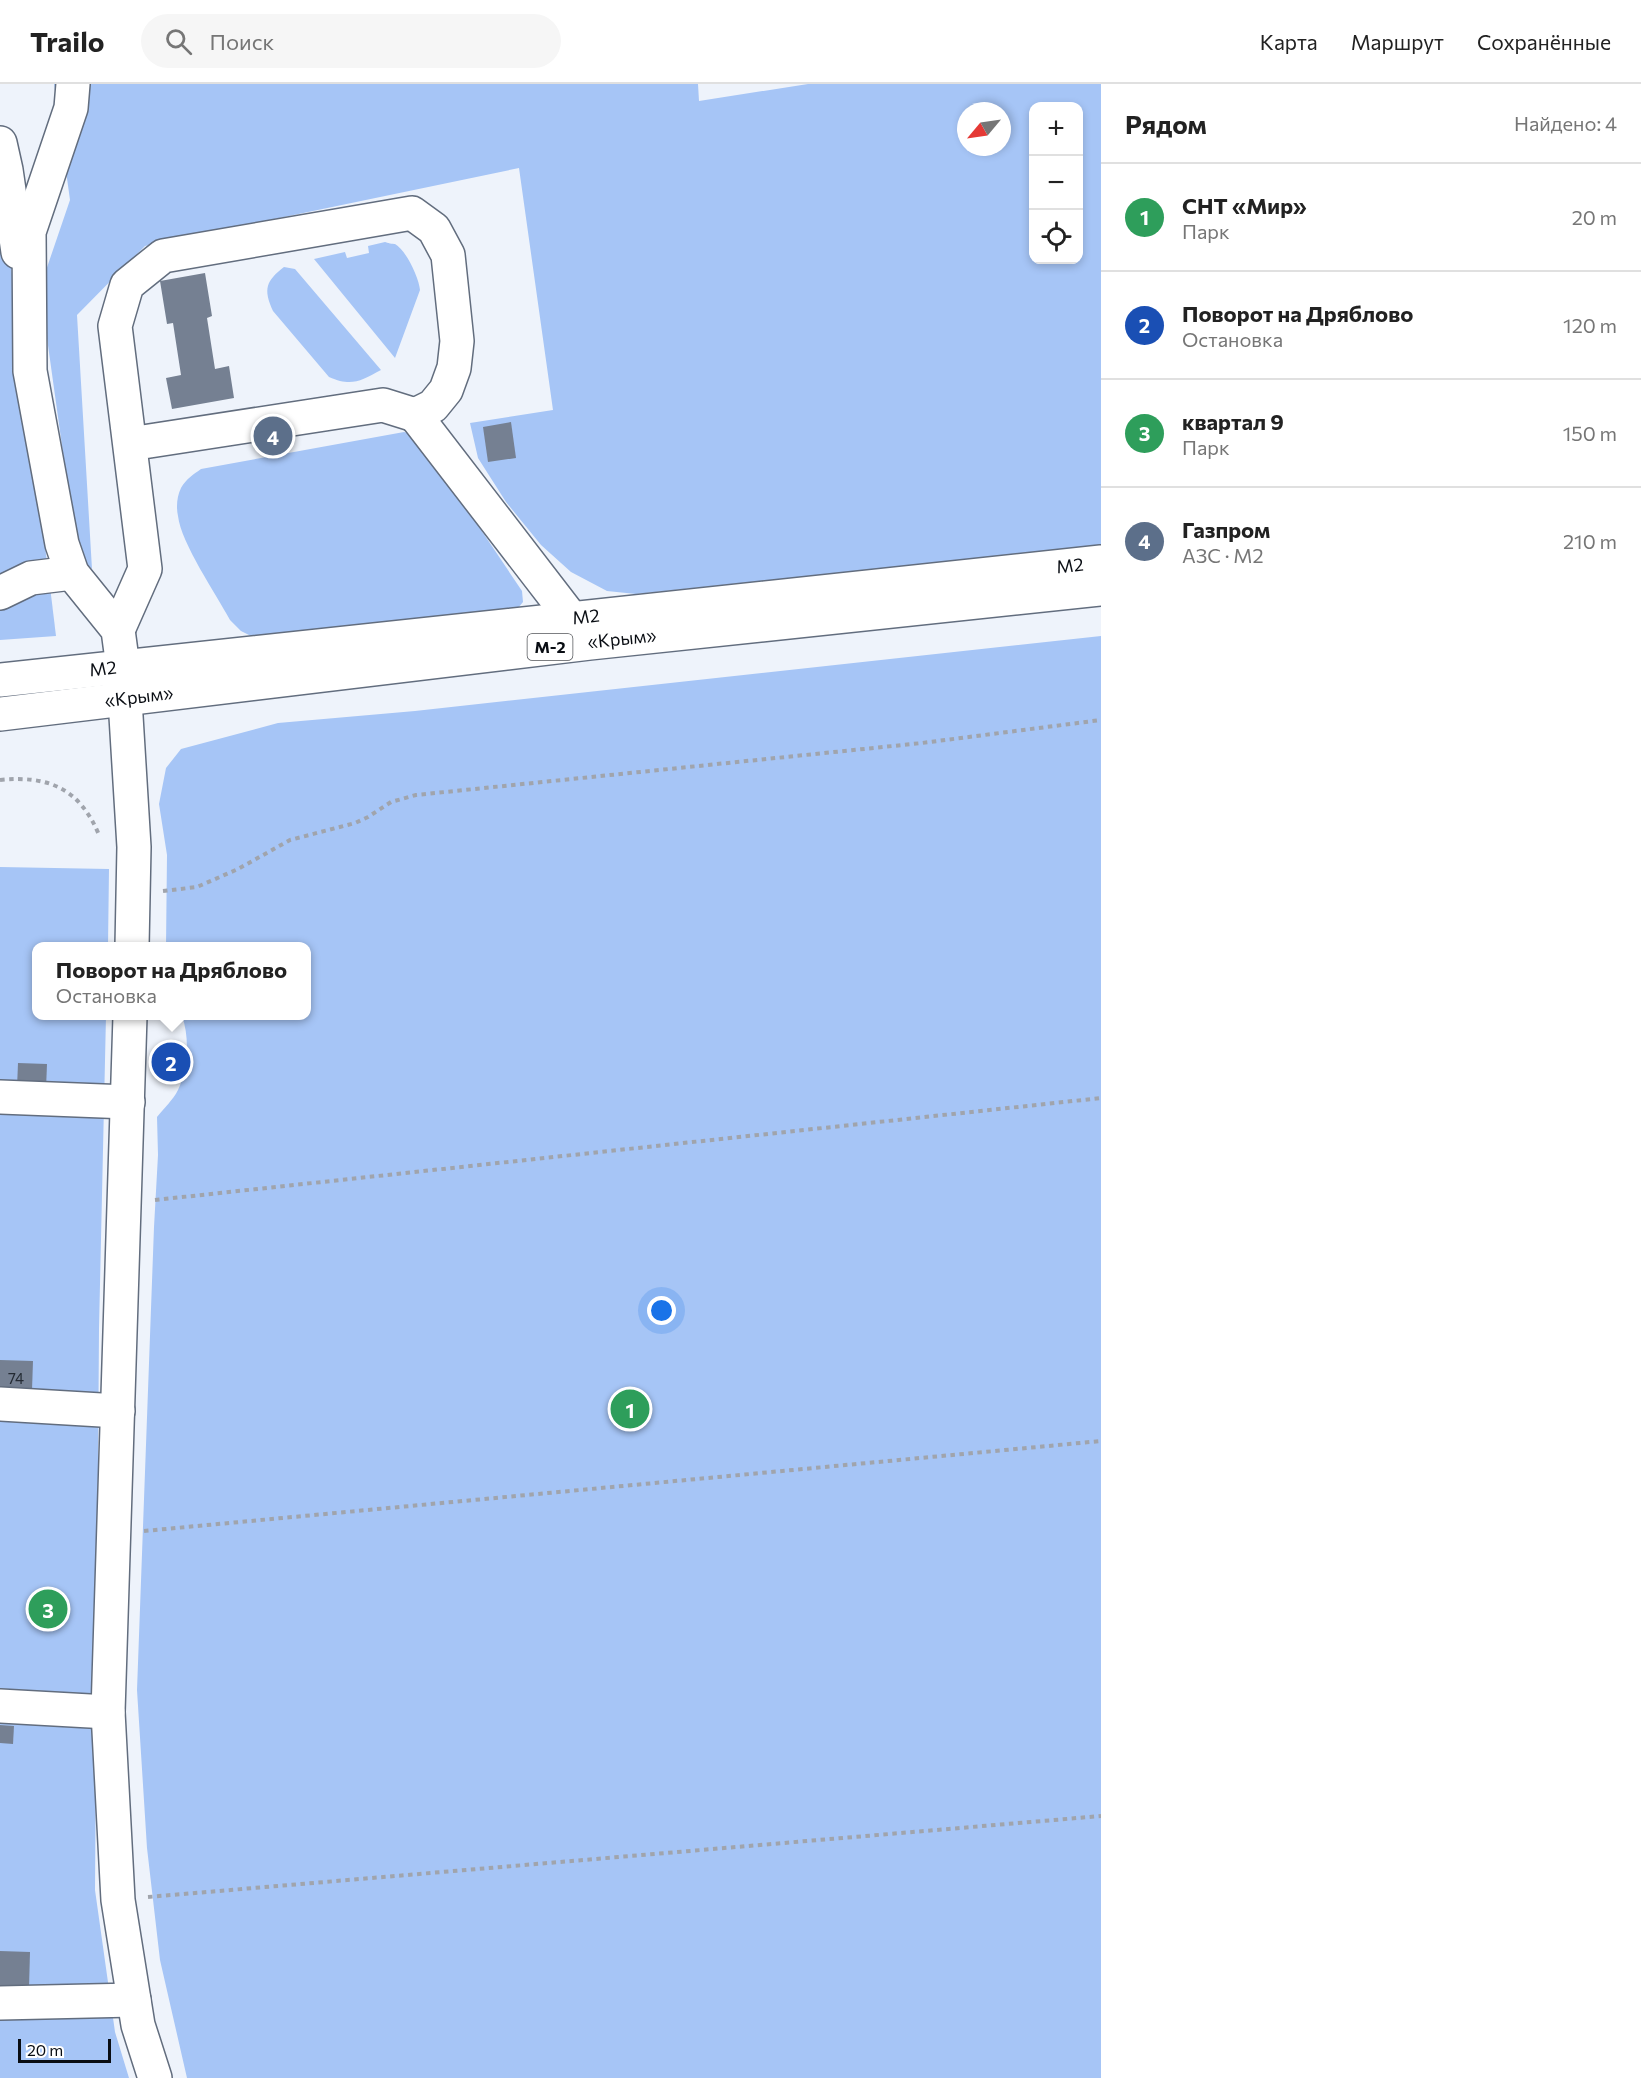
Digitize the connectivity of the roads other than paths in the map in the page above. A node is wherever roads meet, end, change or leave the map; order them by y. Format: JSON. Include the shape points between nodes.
{"nodes":[{"id":1,"x":74,"y":84,"type":"edge"},
{"id":2,"x":0,"y":143,"type":"edge"},
{"id":3,"x":30,"y":334,"type":"junction"},
{"id":4,"x":415,"y":415,"type":"junction"},
{"id":5,"x":130,"y":444,"type":"junction"},
{"id":6,"x":1101,"y":562,"type":"edge"},
{"id":7,"x":72,"y":573,"type":"junction"},
{"id":8,"x":1101,"y":589,"type":"edge"},
{"id":9,"x":0,"y":593,"type":"edge"},
{"id":10,"x":572,"y":619,"type":"junction"},
{"id":11,"x":118,"y":630,"type":"junction"},
{"id":12,"x":0,"y":680,"type":"edge"},
{"id":13,"x":124,"y":683,"type":"junction"},
{"id":14,"x":0,"y":714,"type":"edge"},
{"id":15,"x":132,"y":942,"type":"edge"},
{"id":16,"x":130,"y":1020,"type":"edge"},
{"id":17,"x":0,"y":1097,"type":"edge"},
{"id":18,"x":128,"y":1102,"type":"junction"},
{"id":19,"x":0,"y":1404,"type":"edge"},
{"id":20,"x":117,"y":1411,"type":"junction"},
{"id":21,"x":0,"y":1706,"type":"edge"},
{"id":22,"x":108,"y":1712,"type":"junction"},
{"id":23,"x":134,"y":2000,"type":"junction"},
{"id":24,"x":0,"y":2003,"type":"edge"},
{"id":25,"x":154,"y":2078,"type":"edge"}],
"edges":[{"from":1,"to":3,"type":"main road","via":[[71,108],[28,232]]},
{"from":2,"to":3,"type":"main road"},
{"from":3,"to":7,"type":"main road","via":[[30,370],[62,544]]},
{"from":4,"to":5,"type":"main road","via":[[383,405]]},
{"from":4,"to":5,"type":"main road","via":[[433,406],[446,390],[458,341],[448,255],[434,229],[412,213],[164,256],[127,285],[115,326]]},
{"from":4,"to":10,"type":"main road"},
{"from":5,"to":11,"type":"main road","via":[[145,569]]},
{"from":6,"to":10,"type":"main road","name":"М2"},
{"from":7,"to":9,"type":"main road","via":[[31,578]]},
{"from":7,"to":11,"type":"main road"},
{"from":8,"to":13,"type":"main road","name":"«Крым»","number":"М-2","via":[[590,643]]},
{"from":10,"to":13,"type":"main road","name":"М2"},
{"from":11,"to":13,"type":"main road"},
{"from":12,"to":13,"type":"main road","name":"М2"},
{"from":13,"to":14,"type":"main road","name":"«Крым»","number":"М-2"},
{"from":13,"to":15,"type":"main road","via":[[134,847]]},
{"from":16,"to":18,"type":"main road"},
{"from":17,"to":18,"type":"main road"},
{"from":18,"to":20,"type":"main road"},
{"from":19,"to":20,"type":"main road"},
{"from":20,"to":22,"type":"main road"},
{"from":21,"to":22,"type":"main road"},
{"from":22,"to":23,"type":"main road","via":[[118,1900]]},
{"from":23,"to":24,"type":"main road"},
{"from":23,"to":25,"type":"main road"}]}
